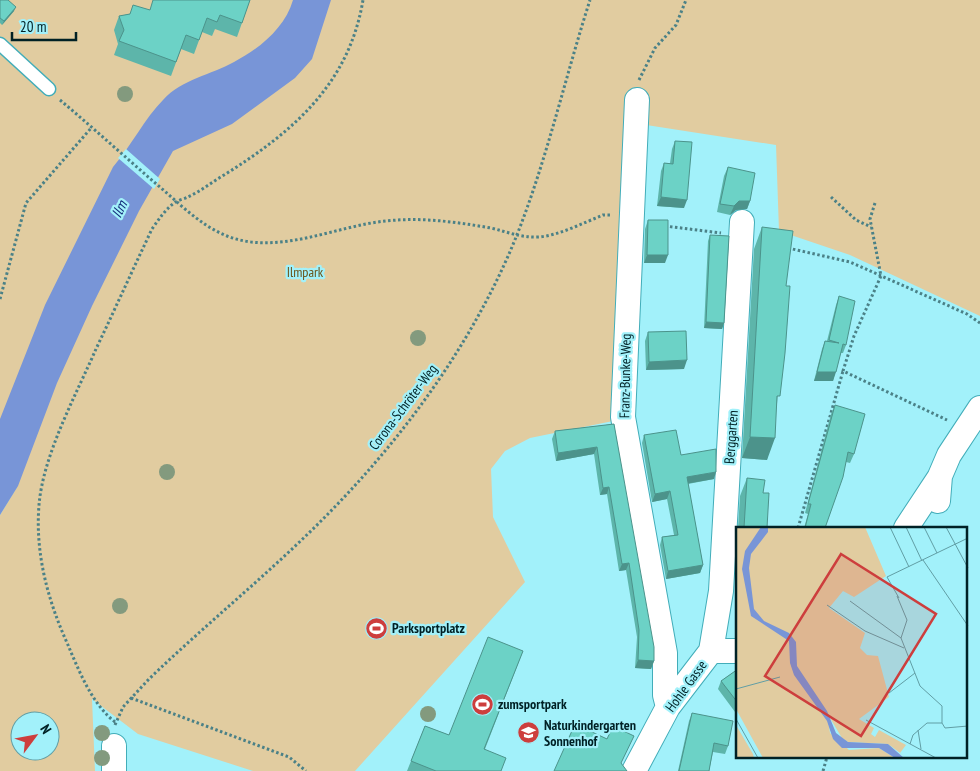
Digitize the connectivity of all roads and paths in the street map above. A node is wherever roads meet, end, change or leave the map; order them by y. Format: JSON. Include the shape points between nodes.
{"nodes":[{"id":1,"x":363,"y":0,"type":"edge"},
{"id":2,"x":590,"y":0,"type":"edge"},
{"id":3,"x":686,"y":0,"type":"edge"},
{"id":4,"x":0,"y":44,"type":"edge"},
{"id":5,"x":53,"y":93,"type":"joint"},
{"id":6,"x":637,"y":100,"type":"joint"},
{"id":7,"x":92,"y":127,"type":"junction"},
{"id":8,"x":831,"y":197,"type":"dead end"},
{"id":9,"x":176,"y":202,"type":"junction"},
{"id":10,"x":875,"y":203,"type":"dead end"},
{"id":11,"x":742,"y":222,"type":"dead end"},
{"id":12,"x":630,"y":224,"type":"junction"},
{"id":13,"x":872,"y":227,"type":"junction"},
{"id":14,"x":516,"y":236,"type":"junction"},
{"id":15,"x":881,"y":276,"type":"junction"},
{"id":16,"x":0,"y":299,"type":"edge"},
{"id":17,"x":980,"y":323,"type":"edge"},
{"id":18,"x":843,"y":371,"type":"junction"},
{"id":19,"x":980,"y":408,"type":"edge"},
{"id":20,"x":966,"y":429,"type":"junction"},
{"id":21,"x":940,"y":476,"type":"junction"},
{"id":22,"x":938,"y":500,"type":"dead end"},
{"id":23,"x":798,"y":527,"type":"edge"},
{"id":24,"x":907,"y":527,"type":"edge"},
{"id":25,"x":711,"y":651,"type":"junction"},
{"id":26,"x":736,"y":651,"type":"edge"},
{"id":27,"x":131,"y":698,"type":"junction"},
{"id":28,"x":668,"y":707,"type":"junction"},
{"id":29,"x":115,"y":722,"type":"junction"},
{"id":30,"x":114,"y":746,"type":"joint"},
{"id":31,"x":827,"y":758,"type":"edge"},
{"id":32,"x":114,"y":771,"type":"edge"},
{"id":33,"x":306,"y":771,"type":"edge"},
{"id":34,"x":634,"y":771,"type":"edge"},
{"id":35,"x":823,"y":771,"type":"edge"}],
"edges":[{"from":1,"to":9,"type":"path","via":[[353,41],[340,69],[320,97],[299,118],[237,167]]},
{"from":2,"to":14,"type":"path","name":"Corona-Schröter-Weg"},
{"from":3,"to":6,"type":"path","via":[[676,25],[654,48],[639,79]]},
{"from":4,"to":5,"type":"lane"},
{"from":5,"to":7,"type":"path"},
{"from":6,"to":12,"type":"street","name":"Franz-Bunke-Weg"},
{"from":7,"to":9,"type":"path"},
{"from":7,"to":16,"type":"path","via":[[26,203]]},
{"from":8,"to":13,"type":"path","via":[[856,220]]},
{"from":9,"to":14,"type":"path","via":[[197,219],[228,236],[259,242],[293,240],[363,224],[409,219],[465,224],[506,231]]},
{"from":9,"to":29,"type":"path","via":[[152,229],[74,397],[54,446],[39,505],[41,561],[56,618],[95,699]]},
{"from":10,"to":13,"type":"path","via":[[870,219]]},
{"from":11,"to":25,"type":"street","name":"Berggarten","via":[[721,591]]},
{"from":12,"to":14,"type":"path","via":[[615,215],[603,216],[541,237]]},
{"from":12,"to":28,"type":"street","name":"Franz-Bunke-Weg","via":[[623,417],[665,653]]},
{"from":13,"to":15,"type":"path"},
{"from":14,"to":27,"type":"path","name":"Corona-Schröter-Weg","via":[[483,306],[455,355],[378,460],[320,522]]},
{"from":15,"to":17,"type":"path","via":[[967,314]]},
{"from":15,"to":18,"type":"path","via":[[854,336]]},
{"from":18,"to":20,"type":"path"},
{"from":18,"to":23,"type":"path"},
{"from":19,"to":20,"type":"street"},
{"from":20,"to":21,"type":"street"},
{"from":21,"to":22,"type":"street"},
{"from":21,"to":24,"type":"street"},
{"from":25,"to":26,"type":"street","name":"Hohle Gasse"},
{"from":25,"to":28,"type":"street","name":"Hohle Gasse"},
{"from":27,"to":29,"type":"path","name":"Corona-Schröter-Weg"},
{"from":27,"to":33,"type":"path","via":[[289,757]]},
{"from":28,"to":34,"type":"street","name":"Hohle Gasse"},
{"from":29,"to":30,"type":"path"},
{"from":30,"to":32,"type":"street"},
{"from":31,"to":35,"type":"path"}]}
